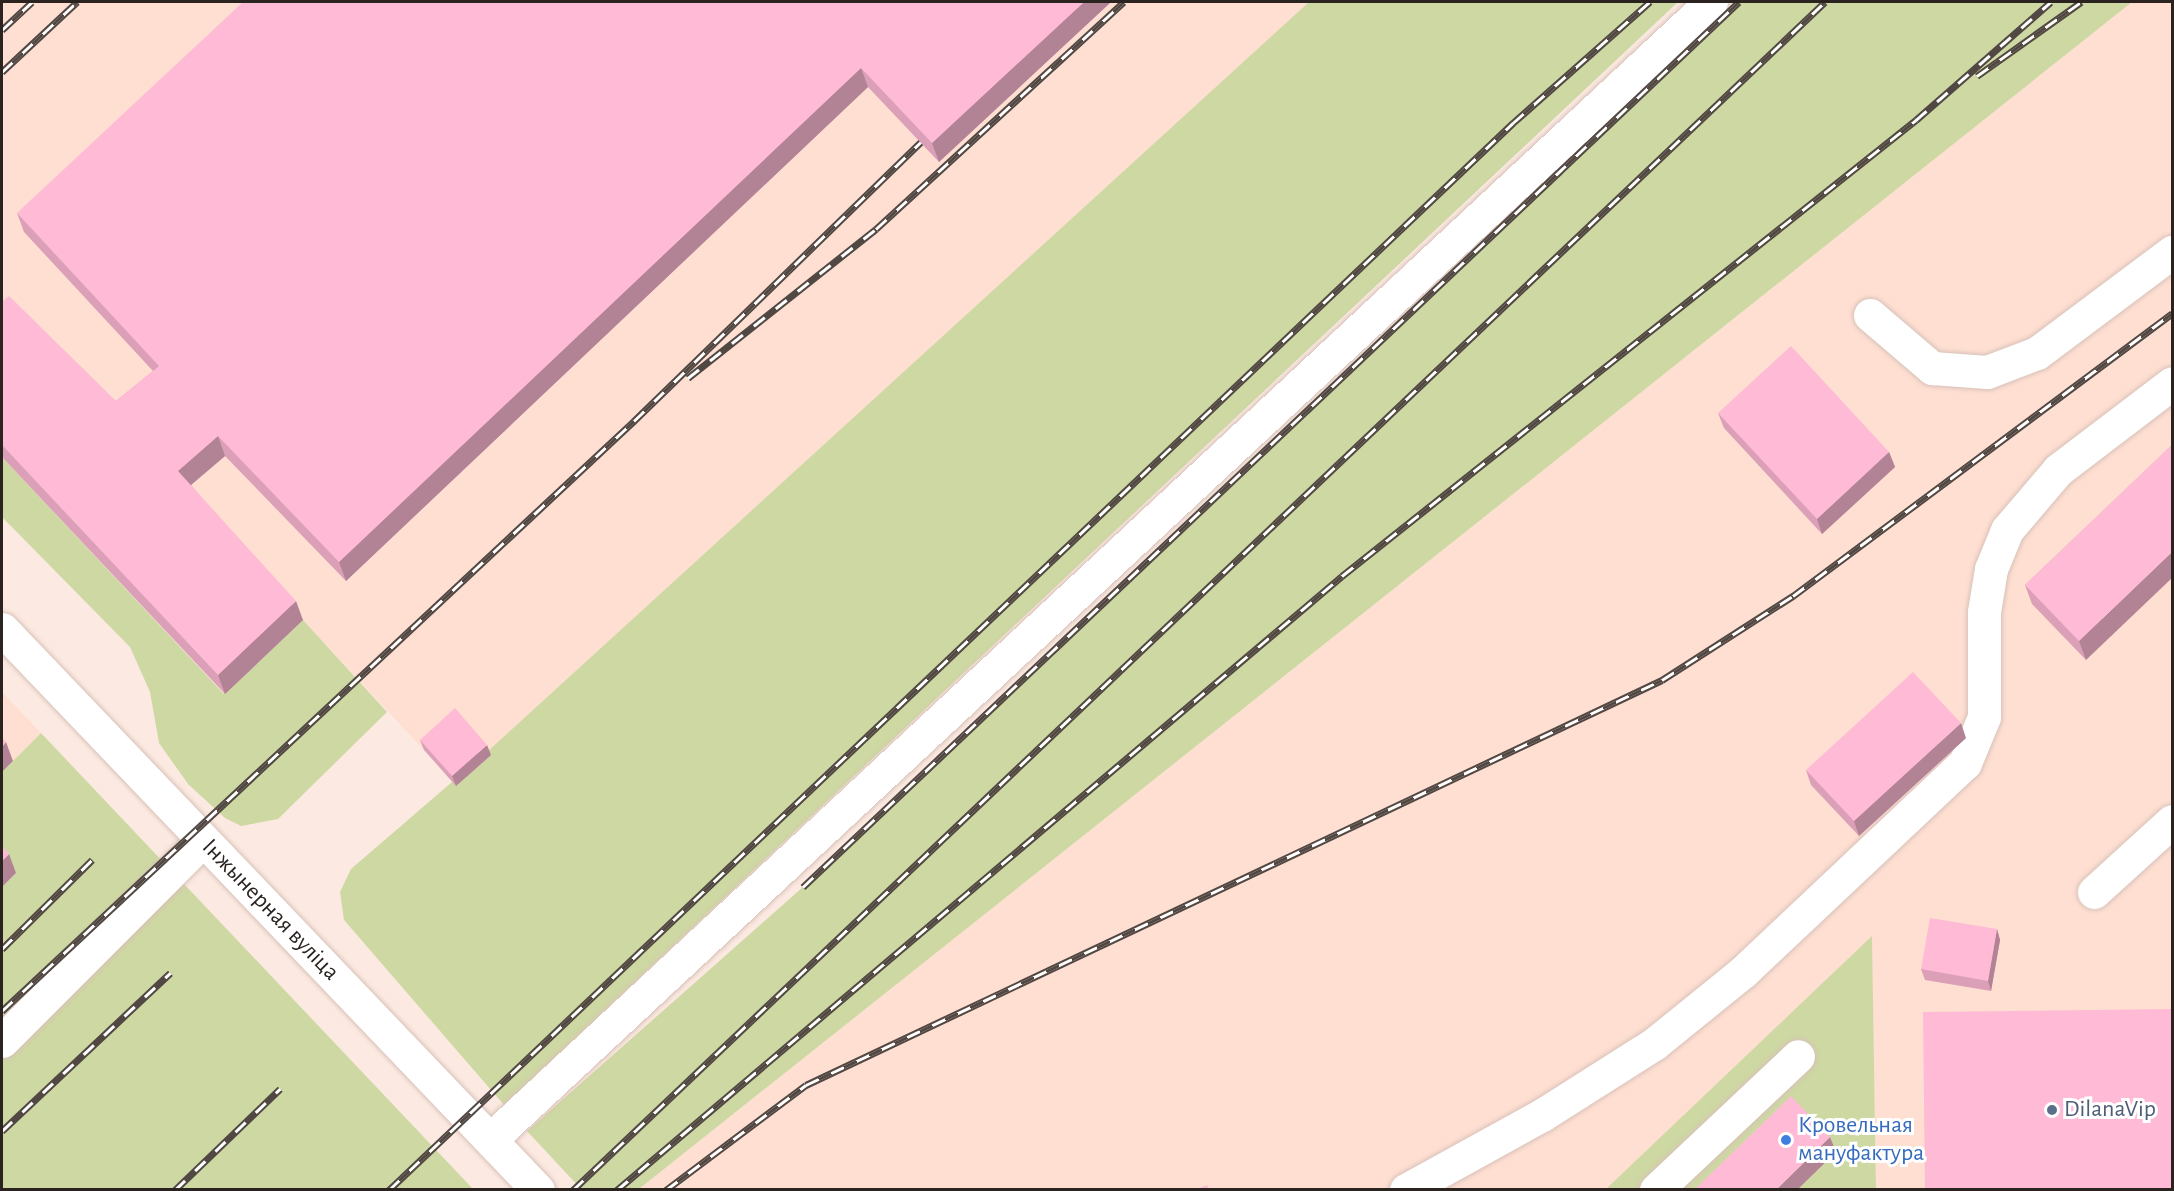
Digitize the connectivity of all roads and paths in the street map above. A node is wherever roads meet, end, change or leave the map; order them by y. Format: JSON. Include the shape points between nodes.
{"nodes":[{"id":1,"x":1711,"y":2,"type":"edge"},
{"id":2,"x":2172,"y":252,"type":"edge"},
{"id":3,"x":1870,"y":315,"type":"dead end"},
{"id":4,"x":2172,"y":383,"type":"edge"},
{"id":5,"x":2,"y":629,"type":"edge"},
{"id":6,"x":2172,"y":820,"type":"edge"},
{"id":7,"x":203,"y":840,"type":"junction"},
{"id":8,"x":2094,"y":892,"type":"dead end"},
{"id":9,"x":2,"y":1041,"type":"edge"},
{"id":10,"x":1798,"y":1056,"type":"dead end"},
{"id":11,"x":492,"y":1138,"type":"junction"},
{"id":12,"x":538,"y":1190,"type":"edge"},
{"id":13,"x":1406,"y":1190,"type":"edge"},
{"id":14,"x":1656,"y":1190,"type":"edge"}],
"edges":[{"from":1,"to":11,"type":"street"},
{"from":2,"to":3,"type":"street","via":[[2037,353],[1987,372],[1932,368]]},
{"from":4,"to":13,"type":"street","via":[[2058,470],[2007,530],[1990,569],[1984,612],[1986,694],[1978,739],[1946,783],[1743,971],[1654,1044],[1542,1115]]},
{"from":5,"to":7,"type":"street","name":"Інжынерная вуліца"},
{"from":6,"to":8,"type":"street"},
{"from":7,"to":9,"type":"street"},
{"from":7,"to":11,"type":"street","name":"Інжынерная вуліца"},
{"from":10,"to":14,"type":"street"},
{"from":11,"to":12,"type":"street","name":"Інжынерная вуліца"}]}
